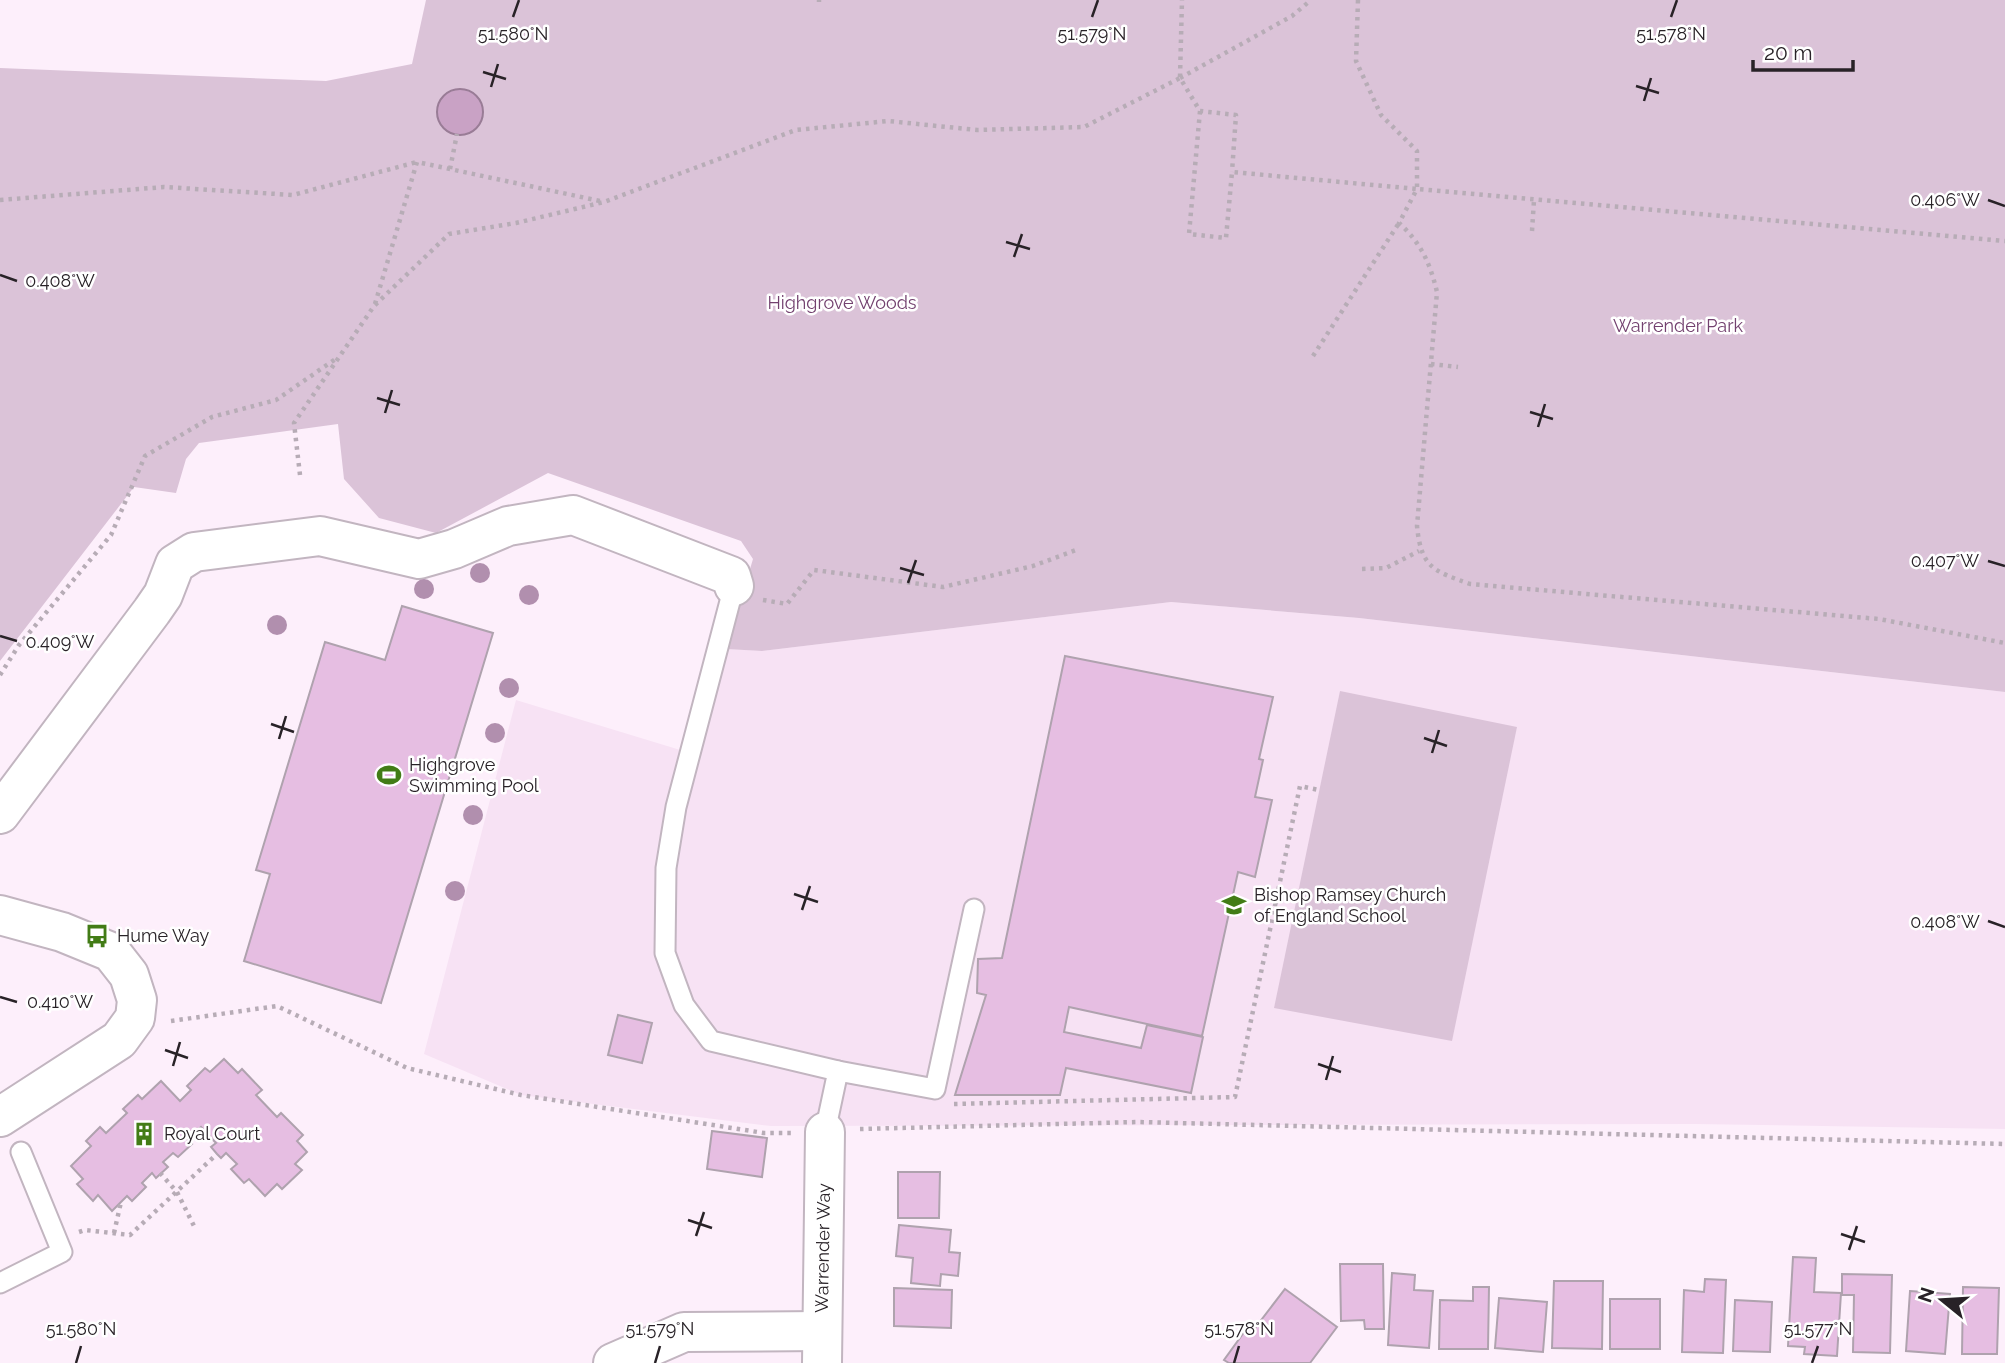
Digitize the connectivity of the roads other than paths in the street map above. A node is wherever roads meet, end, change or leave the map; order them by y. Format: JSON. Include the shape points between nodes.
{"nodes":[{"id":1,"x":734,"y":586,"type":"joint"},
{"id":2,"x":0,"y":814,"type":"edge"},
{"id":3,"x":974,"y":909,"type":"dead end"},
{"id":4,"x":0,"y":915,"type":"edge"},
{"id":5,"x":838,"y":1071,"type":"junction"},
{"id":6,"x":0,"y":1117,"type":"edge"},
{"id":7,"x":825,"y":1132,"type":"joint"},
{"id":8,"x":21,"y":1152,"type":"dead end"},
{"id":9,"x":0,"y":1283,"type":"edge"},
{"id":10,"x":822,"y":1347,"type":"edge"},
{"id":11,"x":613,"y":1363,"type":"edge"}],
"edges":[{"from":1,"to":2,"type":"street","via":[[731,576],[573,515],[508,526],[419,559],[320,536],[194,552],[175,564],[152,611]]},
{"from":1,"to":5,"type":"lane","via":[[676,807],[666,868],[665,953],[684,1005],[711,1041]]},
{"from":3,"to":5,"type":"lane","via":[[935,1089]]},
{"from":4,"to":6,"type":"street","via":[[111,952],[129,975],[137,1000],[135,1018],[119,1040]]},
{"from":5,"to":7,"type":"lane"},
{"from":7,"to":10,"type":"street","name":"Warrender Way"},
{"from":8,"to":9,"type":"lane","via":[[62,1252]]},
{"from":10,"to":11,"type":"street","via":[[684,1332]]}]}
